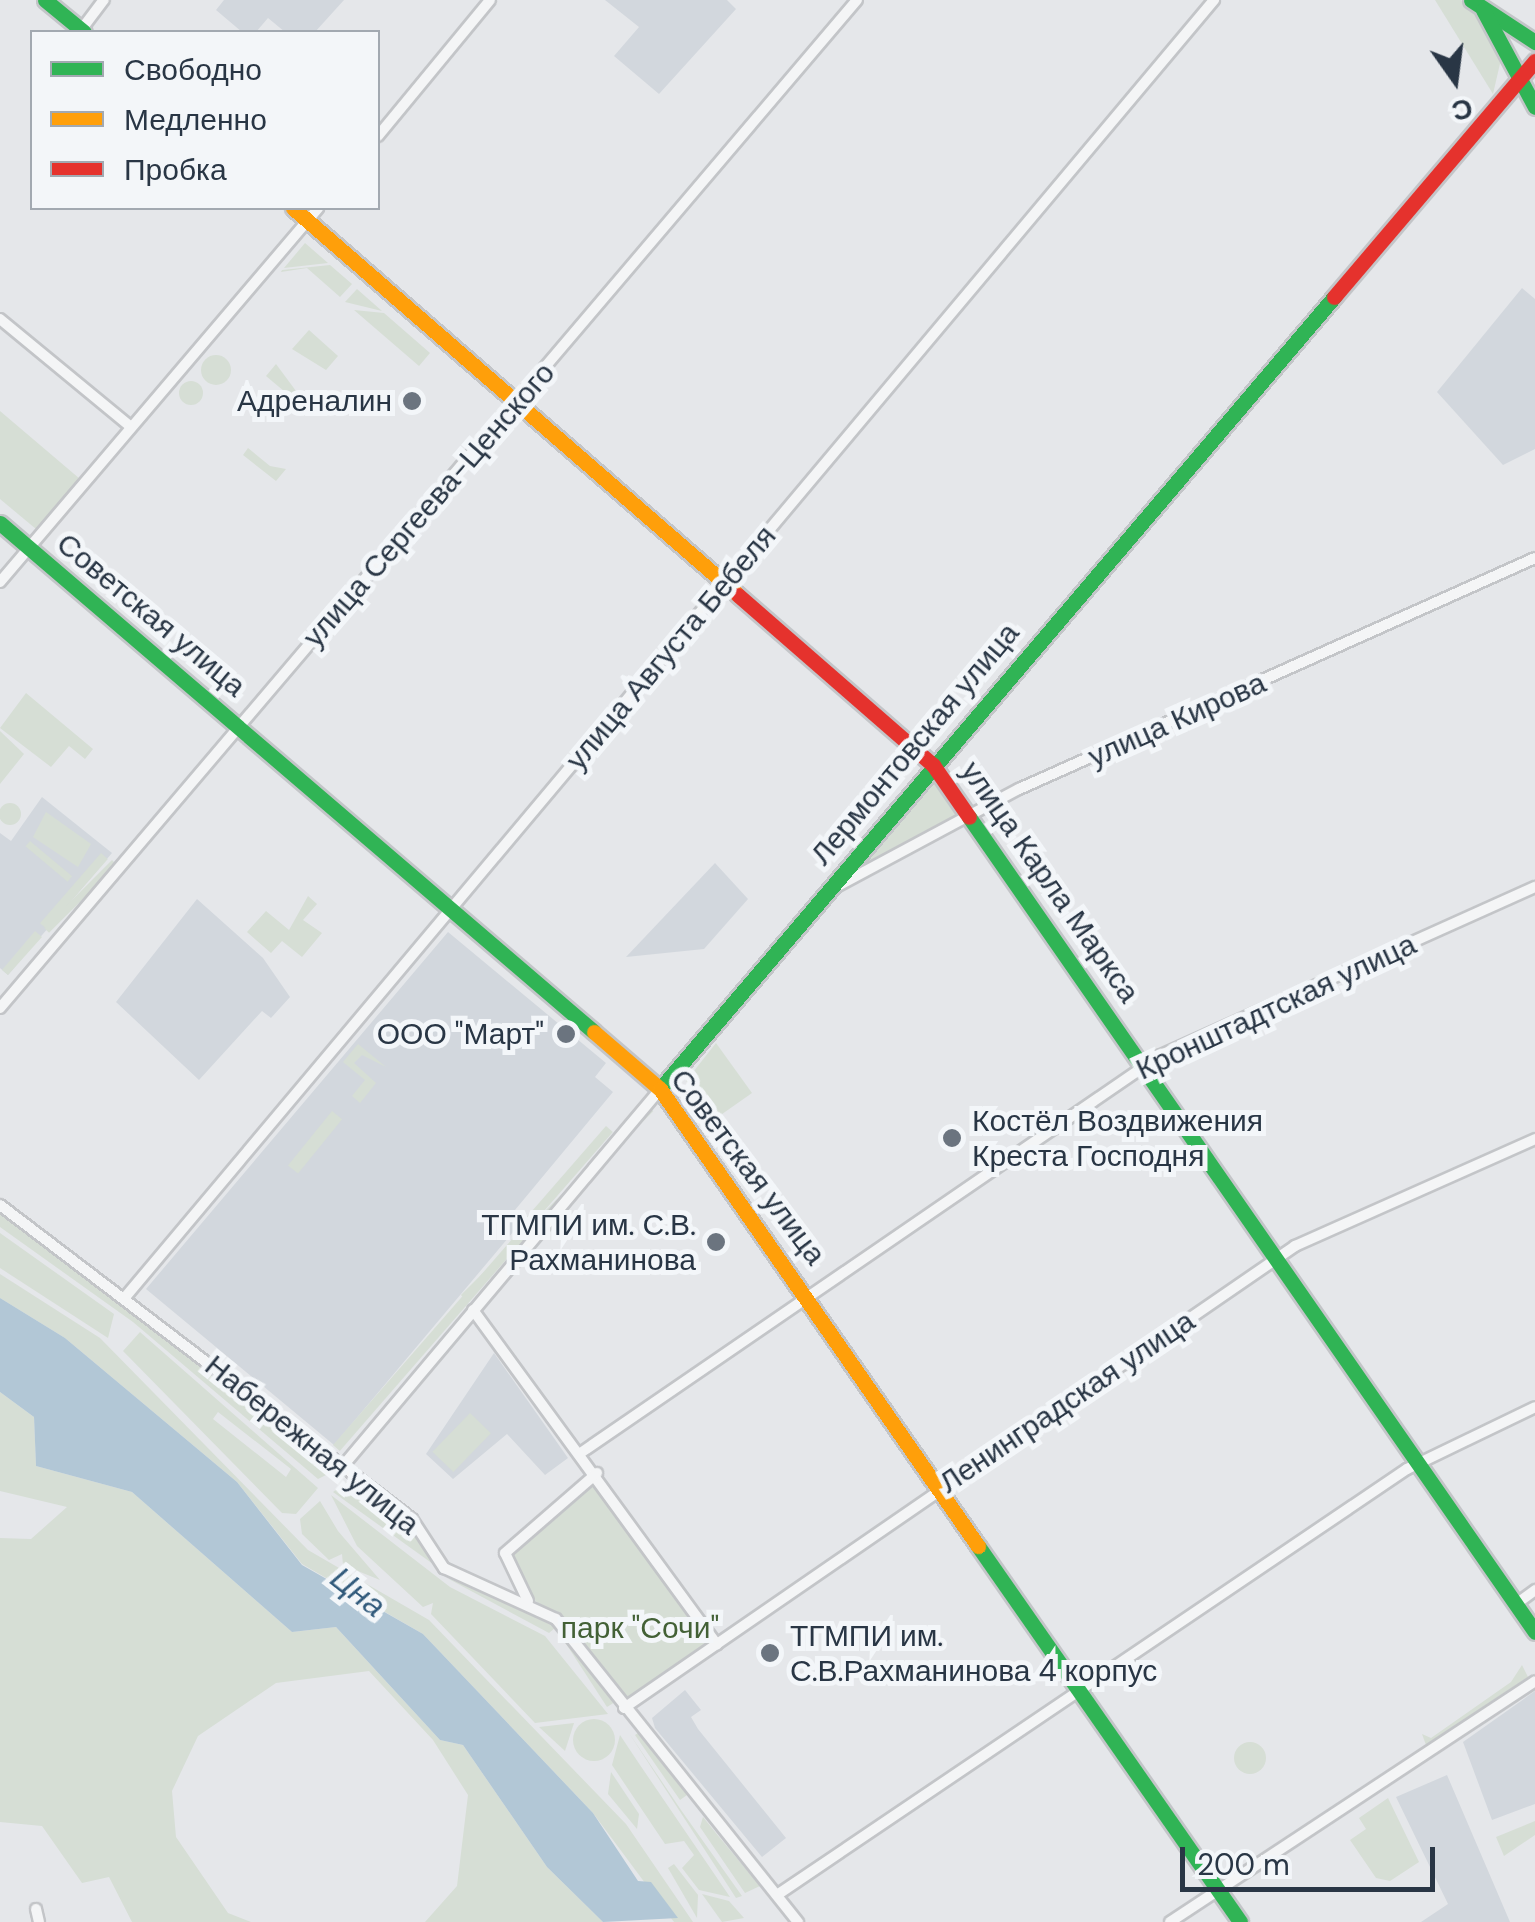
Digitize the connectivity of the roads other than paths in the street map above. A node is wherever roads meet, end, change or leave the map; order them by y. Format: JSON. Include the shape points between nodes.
{"nodes":[{"id":1,"x":45,"y":0,"type":"edge"},
{"id":2,"x":104,"y":0,"type":"edge"},
{"id":3,"x":490,"y":0,"type":"edge"},
{"id":4,"x":857,"y":0,"type":"edge"},
{"id":5,"x":1214,"y":0,"type":"edge"},
{"id":6,"x":1481,"y":3,"type":"edge"},
{"id":7,"x":82,"y":30,"type":"edge"},
{"id":8,"x":84,"y":30,"type":"edge"},
{"id":9,"x":1535,"y":42,"type":"edge"},
{"id":10,"x":1535,"y":62,"type":"edge"},
{"id":11,"x":1520,"y":78,"type":"junction"},
{"id":12,"x":1535,"y":107,"type":"edge"},
{"id":13,"x":380,"y":134,"type":"edge"},
{"id":14,"x":313,"y":214,"type":"edge"},
{"id":15,"x":0,"y":319,"type":"edge"},
{"id":16,"x":518,"y":401,"type":"junction"},
{"id":17,"x":132,"y":427,"type":"junction"},
{"id":18,"x":0,"y":523,"type":"edge"},
{"id":19,"x":29,"y":548,"type":"junction"},
{"id":20,"x":1535,"y":558,"type":"edge"},
{"id":21,"x":0,"y":582,"type":"edge"},
{"id":22,"x":725,"y":584,"type":"junction"},
{"id":23,"x":242,"y":727,"type":"junction"},
{"id":24,"x":934,"y":765,"type":"junction"},
{"id":25,"x":973,"y":814,"type":"junction"},
{"id":26,"x":1535,"y":887,"type":"edge"},
{"id":27,"x":825,"y":893,"type":"junction"},
{"id":28,"x":452,"y":908,"type":"junction"},
{"id":29,"x":0,"y":1008,"type":"edge"},
{"id":30,"x":1144,"y":1066,"type":"junction"},
{"id":31,"x":660,"y":1090,"type":"junction"},
{"id":32,"x":1535,"y":1139,"type":"edge"},
{"id":33,"x":0,"y":1205,"type":"edge"},
{"id":34,"x":1276,"y":1259,"type":"junction"},
{"id":35,"x":127,"y":1295,"type":"junction"},
{"id":36,"x":810,"y":1296,"type":"junction"},
{"id":37,"x":472,"y":1310,"type":"junction"},
{"id":38,"x":1535,"y":1407,"type":"edge"},
{"id":39,"x":582,"y":1452,"type":"junction"},
{"id":40,"x":1418,"y":1462,"type":"junction"},
{"id":41,"x":342,"y":1467,"type":"junction"},
{"id":42,"x":596,"y":1472,"type":"junction"},
{"id":43,"x":940,"y":1489,"type":"junction"},
{"id":44,"x":1535,"y":1590,"type":"edge"},
{"id":45,"x":528,"y":1601,"type":"junction"},
{"id":46,"x":1516,"y":1604,"type":"junction"},
{"id":47,"x":1535,"y":1632,"type":"edge"},
{"id":48,"x":717,"y":1644,"type":"junction"},
{"id":49,"x":1535,"y":1681,"type":"edge"},
{"id":50,"x":1081,"y":1692,"type":"junction"},
{"id":51,"x":624,"y":1708,"type":"junction"},
{"id":52,"x":1218,"y":1894,"type":"junction"},
{"id":53,"x":777,"y":1895,"type":"junction"},
{"id":54,"x":36,"y":1910,"type":"dead end"},
{"id":55,"x":39,"y":1922,"type":"edge"},
{"id":56,"x":798,"y":1922,"type":"edge"},
{"id":57,"x":1170,"y":1922,"type":"edge"},
{"id":58,"x":1228,"y":1922,"type":"edge"},
{"id":59,"x":1240,"y":1922,"type":"edge"}],
"edges":[{"from":1,"to":7,"type":"main road"},
{"from":2,"to":8,"type":"street"},
{"from":3,"to":13,"type":"street"},
{"from":4,"to":16,"type":"street","name":"улица Сергеева-Ценского"},
{"from":5,"to":22,"type":"street","name":"улица Августа Бебеля"},
{"from":6,"to":9,"type":"main road"},
{"from":6,"to":11,"type":"main road"},
{"from":10,"to":11,"type":"main road","name":"Лермонтовская улица"},
{"from":11,"to":12,"type":"main road"},
{"from":11,"to":24,"type":"main road","name":"Лермонтовская улица"},
{"from":14,"to":16,"type":"main road","name":"улица Карла Маркса"},
{"from":14,"to":17,"type":"street"},
{"from":15,"to":17,"type":"street"},
{"from":16,"to":22,"type":"main road","name":"улица Карла Маркса"},
{"from":16,"to":23,"type":"street","name":"улица Сергеева-Ценского"},
{"from":17,"to":19,"type":"street"},
{"from":18,"to":19,"type":"main road","name":"Советская улица"},
{"from":19,"to":21,"type":"street"},
{"from":19,"to":23,"type":"main road","name":"Советская улица"},
{"from":20,"to":25,"type":"street","name":"улица Кирова"},
{"from":22,"to":24,"type":"main road","name":"улица Карла Маркса"},
{"from":22,"to":28,"type":"street","name":"улица Августа Бебеля"},
{"from":23,"to":28,"type":"main road","name":"Советская улица"},
{"from":23,"to":29,"type":"street","name":"улица Сергеева-Ценского"},
{"from":24,"to":25,"type":"main road","name":"улица Карла Маркса"},
{"from":24,"to":27,"type":"main road","name":"Лермонтовская улица"},
{"from":25,"to":27,"type":"street","name":"улица Кирова"},
{"from":25,"to":30,"type":"main road","name":"улица Карла Маркса"},
{"from":26,"to":30,"type":"street","name":"Кронштадтская улица"},
{"from":27,"to":31,"type":"main road","name":"Лермонтовская улица"},
{"from":28,"to":31,"type":"main road","name":"Советская улица"},
{"from":28,"to":35,"type":"street","name":"улица Августа Бебеля"},
{"from":30,"to":34,"type":"main road","name":"улица Карла Маркса"},
{"from":30,"to":36,"type":"street","name":"Кронштадтская улица"},
{"from":31,"to":36,"type":"main road","name":"Советская улица"},
{"from":31,"to":37,"type":"street","name":"Лермонтовская улица"},
{"from":32,"to":34,"type":"street","name":"Ленинградская улица"},
{"from":33,"to":35,"type":"street","name":"Набережная улица"},
{"from":34,"to":40,"type":"main road","name":"улица Карла Маркса"},
{"from":34,"to":43,"type":"street","name":"Ленинградская улица"},
{"from":35,"to":41,"type":"street","name":"Набережная улица"},
{"from":36,"to":39,"type":"street","name":"Кронштадтская улица"},
{"from":36,"to":43,"type":"main road","name":"Советская улица"},
{"from":37,"to":39,"type":"street"},
{"from":37,"to":41,"type":"street","name":"Лермонтовская улица"},
{"from":38,"to":40,"type":"street"},
{"from":39,"to":42,"type":"street"},
{"from":40,"to":46,"type":"main road","name":"улица Карла Маркса"},
{"from":40,"to":50,"type":"street"},
{"from":41,"to":45,"type":"street","name":"Набережная улица","via":[[412,1519],[444,1568]]},
{"from":42,"to":45,"type":"street","via":[[505,1553]]},
{"from":42,"to":48,"type":"street"},
{"from":43,"to":48,"type":"street","name":"Ленинградская улица"},
{"from":43,"to":50,"type":"main road","name":"Советская улица"},
{"from":44,"to":46,"type":"street"},
{"from":45,"to":51,"type":"street","name":"Набережная улица","via":[[556,1620]]},
{"from":46,"to":47,"type":"main road","name":"улица Карла Маркса"},
{"from":48,"to":51,"type":"street","name":"Ленинградская улица"},
{"from":49,"to":52,"type":"street"},
{"from":50,"to":52,"type":"main road","name":"Советская улица"},
{"from":50,"to":53,"type":"street"},
{"from":51,"to":53,"type":"street","name":"Набережная улица"},
{"from":52,"to":57,"type":"street"},
{"from":52,"to":58,"type":"main road","name":"Советская улица"},
{"from":52,"to":59,"type":"main road","name":"Советская улица"},
{"from":53,"to":56,"type":"street","name":"Набережная улица"},
{"from":54,"to":55,"type":"street"}]}
